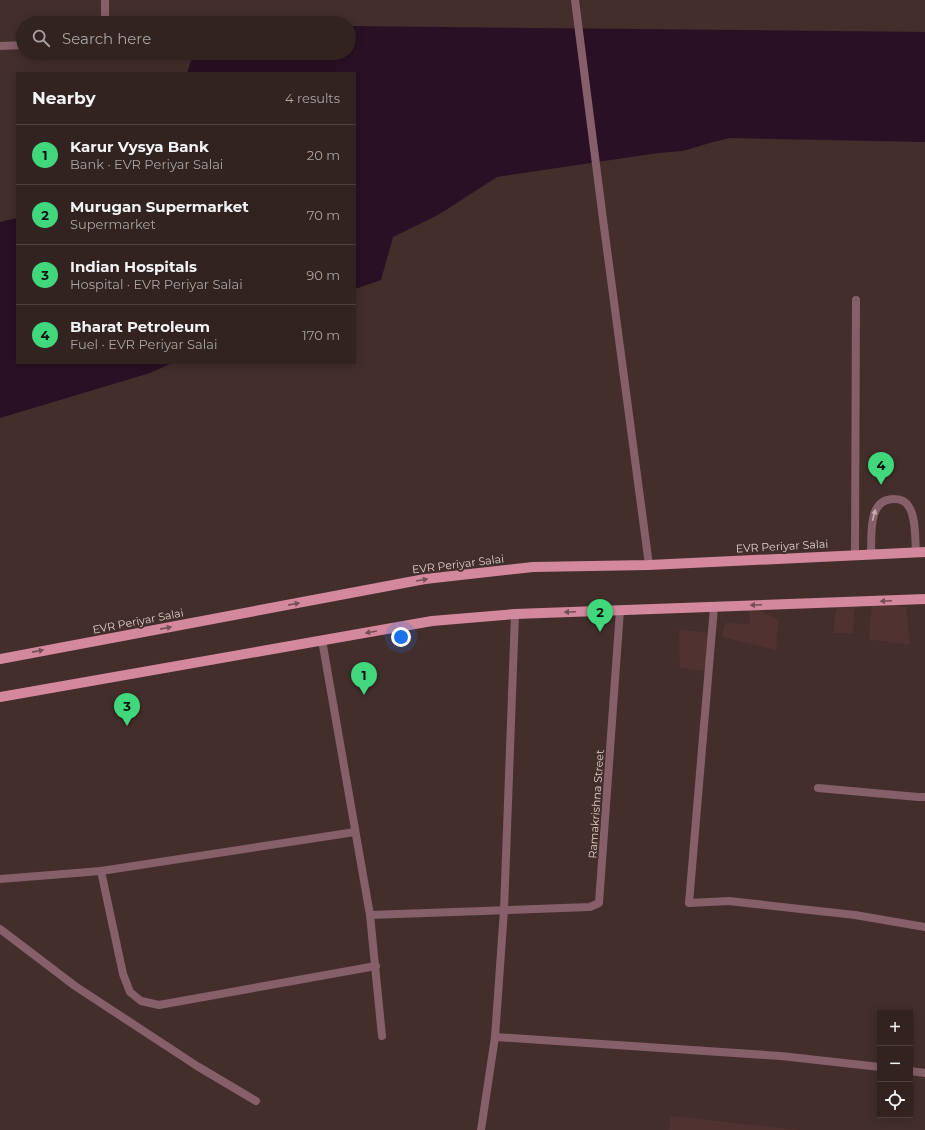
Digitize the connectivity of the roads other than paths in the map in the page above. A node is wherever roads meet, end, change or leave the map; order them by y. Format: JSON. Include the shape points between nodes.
{"nodes":[{"id":1,"x":105,"y":0,"type":"edge"},
{"id":2,"x":575,"y":0,"type":"edge"},
{"id":3,"x":105,"y":16,"type":"edge"},
{"id":4,"x":16,"y":45,"type":"edge"},
{"id":5,"x":0,"y":46,"type":"edge"},
{"id":6,"x":856,"y":300,"type":"dead end"},
{"id":7,"x":921,"y":552,"type":"edge"},
{"id":8,"x":854,"y":554,"type":"junction"},
{"id":9,"x":871,"y":554,"type":"junction"},
{"id":10,"x":649,"y":564,"type":"junction"},
{"id":11,"x":925,"y":599,"type":"edge"},
{"id":12,"x":714,"y":607,"type":"junction"},
{"id":13,"x":620,"y":610,"type":"junction"},
{"id":14,"x":515,"y":614,"type":"junction"},
{"id":15,"x":322,"y":640,"type":"junction"},
{"id":16,"x":0,"y":658,"type":"edge"},
{"id":17,"x":0,"y":697,"type":"edge"},
{"id":18,"x":818,"y":788,"type":"dead end"},
{"id":19,"x":925,"y":797,"type":"edge"},
{"id":20,"x":355,"y":832,"type":"junction"},
{"id":21,"x":101,"y":871,"type":"junction"},
{"id":22,"x":0,"y":879,"type":"edge"},
{"id":23,"x":504,"y":910,"type":"junction"},
{"id":24,"x":370,"y":915,"type":"junction"},
{"id":25,"x":925,"y":927,"type":"edge"},
{"id":26,"x":0,"y":929,"type":"edge"},
{"id":27,"x":376,"y":966,"type":"junction"},
{"id":28,"x":382,"y":1036,"type":"dead end"},
{"id":29,"x":495,"y":1037,"type":"junction"},
{"id":30,"x":877,"y":1067,"type":"edge"},
{"id":31,"x":913,"y":1071,"type":"edge"},
{"id":32,"x":925,"y":1073,"type":"edge"},
{"id":33,"x":256,"y":1101,"type":"dead end"},
{"id":34,"x":481,"y":1130,"type":"edge"}],
"edges":[{"from":1,"to":3,"type":"street"},
{"from":2,"to":10,"type":"street"},
{"from":4,"to":5,"type":"street"},
{"from":6,"to":8,"type":"street"},
{"from":7,"to":9,"type":"main road","name":"EVR Periyar Salai"},
{"from":9,"to":7,"type":"street","one_way":true,"via":[[874,514],[880,502],[887,499],[900,499],[910,507]]},
{"from":8,"to":9,"type":"main road","name":"EVR Periyar Salai"},
{"from":8,"to":10,"type":"main road","name":"EVR Periyar Salai"},
{"from":16,"to":10,"type":"main road","name":"EVR Periyar Salai","one_way":true,"via":[[425,579],[533,567]]},
{"from":11,"to":12,"type":"main road","one_way":true},
{"from":12,"to":13,"type":"main road"},
{"from":12,"to":25,"type":"street","via":[[689,904],[728,901],[855,915]]},
{"from":13,"to":14,"type":"main road","one_way":true},
{"from":13,"to":23,"type":"street","name":"Ramakrishna Street","via":[[599,904],[590,907]]},
{"from":14,"to":15,"type":"main road","one_way":true,"via":[[432,621]]},
{"from":14,"to":23,"type":"street"},
{"from":15,"to":17,"type":"main road"},
{"from":15,"to":20,"type":"street"},
{"from":18,"to":19,"type":"street"},
{"from":20,"to":21,"type":"street"},
{"from":20,"to":24,"type":"street"},
{"from":21,"to":22,"type":"street"},
{"from":21,"to":27,"type":"street","via":[[123,974],[130,992],[141,1001],[159,1005]]},
{"from":23,"to":24,"type":"street"},
{"from":23,"to":29,"type":"street"},
{"from":24,"to":27,"type":"street"},
{"from":26,"to":33,"type":"street","via":[[75,986],[197,1066]]},
{"from":27,"to":28,"type":"street"},
{"from":29,"to":30,"type":"street","via":[[780,1056]]},
{"from":29,"to":34,"type":"street"},
{"from":31,"to":32,"type":"street"}]}
